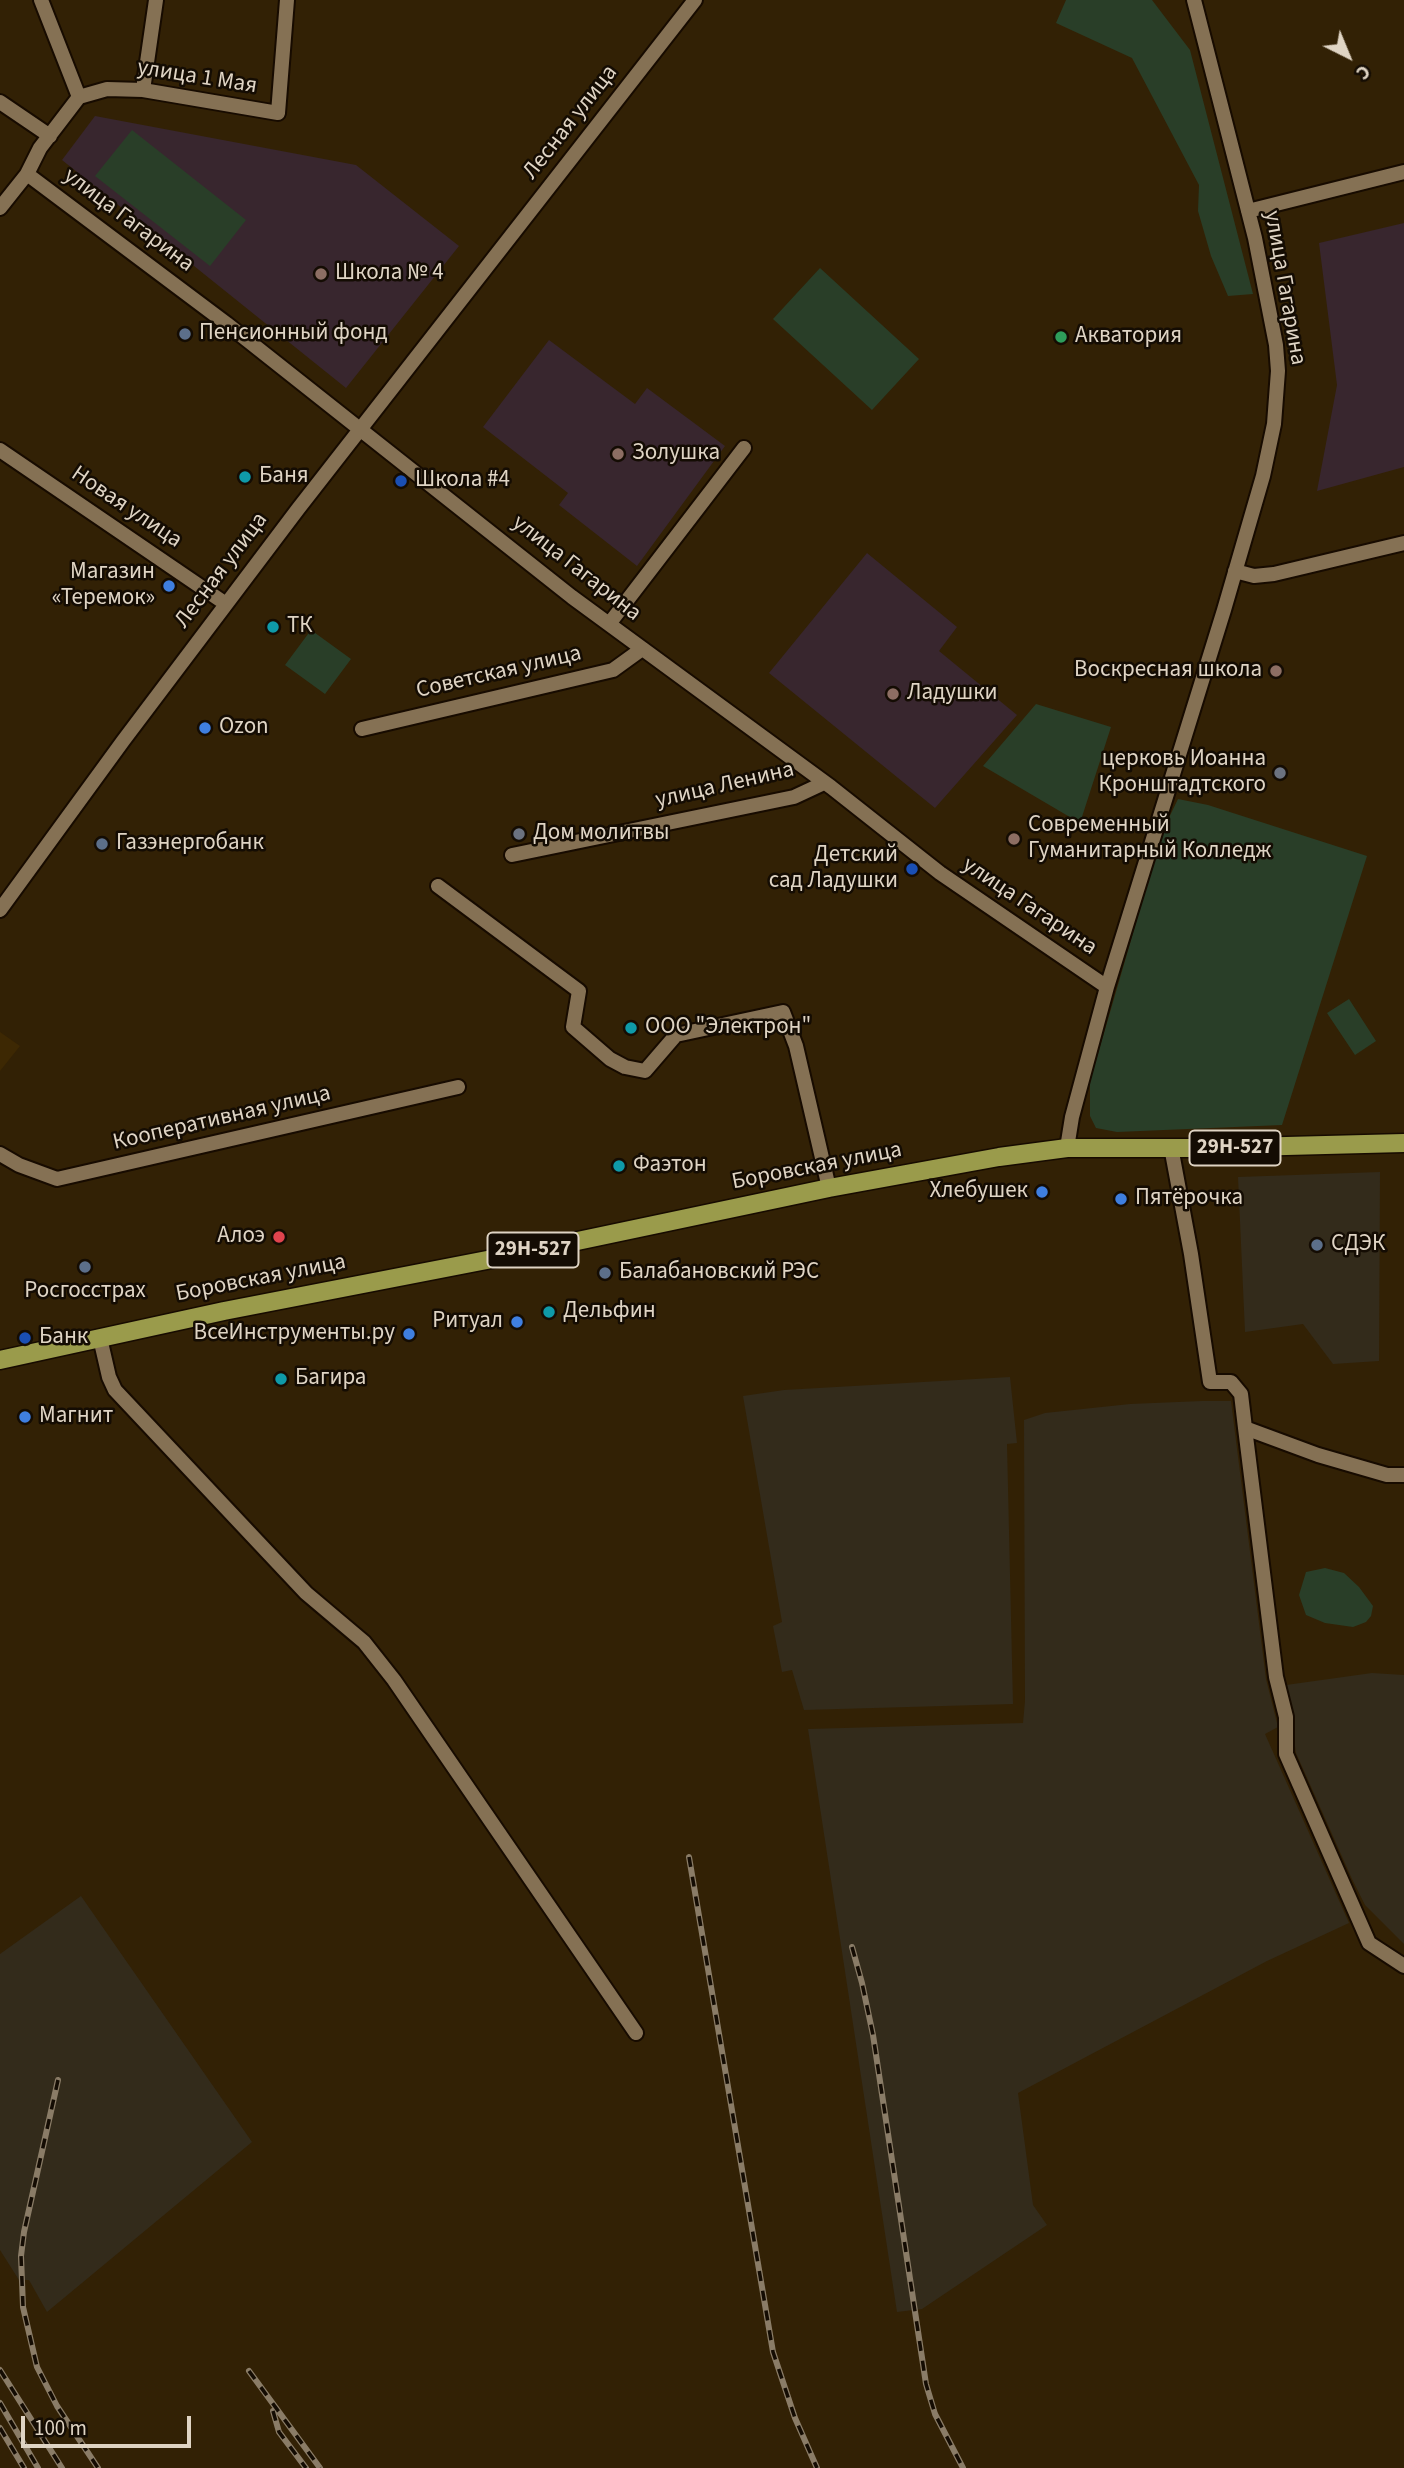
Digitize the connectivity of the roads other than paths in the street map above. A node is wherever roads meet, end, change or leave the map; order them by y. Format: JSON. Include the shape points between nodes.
{"nodes":[{"id":1,"x":41,"y":0,"type":"edge"},
{"id":2,"x":156,"y":0,"type":"edge"},
{"id":3,"x":287,"y":0,"type":"edge"},
{"id":4,"x":695,"y":0,"type":"edge"},
{"id":5,"x":1194,"y":0,"type":"edge"},
{"id":6,"x":142,"y":90,"type":"junction"},
{"id":7,"x":79,"y":97,"type":"junction"},
{"id":8,"x":0,"y":102,"type":"edge"},
{"id":9,"x":50,"y":136,"type":"junction"},
{"id":10,"x":1404,"y":172,"type":"edge"},
{"id":11,"x":27,"y":174,"type":"junction"},
{"id":12,"x":0,"y":208,"type":"edge"},
{"id":13,"x":1248,"y":211,"type":"junction"},
{"id":14,"x":360,"y":429,"type":"junction"},
{"id":15,"x":744,"y":448,"type":"dead end"},
{"id":16,"x":0,"y":450,"type":"edge"},
{"id":17,"x":1404,"y":543,"type":"edge"},
{"id":18,"x":1235,"y":571,"type":"junction"},
{"id":19,"x":226,"y":604,"type":"junction"},
{"id":20,"x":609,"y":624,"type":"junction"},
{"id":21,"x":642,"y":649,"type":"junction"},
{"id":22,"x":362,"y":729,"type":"dead end"},
{"id":23,"x":824,"y":783,"type":"junction"},
{"id":24,"x":512,"y":855,"type":"dead end"},
{"id":25,"x":438,"y":886,"type":"dead end"},
{"id":26,"x":0,"y":910,"type":"edge"},
{"id":27,"x":1107,"y":987,"type":"junction"},
{"id":28,"x":458,"y":1087,"type":"dead end"},
{"id":29,"x":1404,"y":1143,"type":"edge"},
{"id":30,"x":1171,"y":1147,"type":"junction"},
{"id":31,"x":1066,"y":1148,"type":"junction"},
{"id":32,"x":0,"y":1154,"type":"edge"},
{"id":33,"x":829,"y":1188,"type":"junction"},
{"id":34,"x":100,"y":1338,"type":"junction"},
{"id":35,"x":0,"y":1360,"type":"edge"},
{"id":36,"x":1245,"y":1428,"type":"junction"},
{"id":37,"x":1404,"y":1475,"type":"edge"},
{"id":38,"x":1404,"y":1966,"type":"edge"},
{"id":39,"x":636,"y":2033,"type":"dead end"}],
"edges":[{"from":1,"to":7,"type":"street"},
{"from":2,"to":6,"type":"street"},
{"from":3,"to":6,"type":"street","name":"улица 1 Мая","via":[[278,113]]},
{"from":4,"to":14,"type":"street","name":"Лесная улица"},
{"from":5,"to":13,"type":"street","name":"улица Гагарина"},
{"from":6,"to":7,"type":"street","name":"улица 1 Мая","via":[[107,89]]},
{"from":7,"to":9,"type":"street"},
{"from":8,"to":9,"type":"street"},
{"from":9,"to":11,"type":"street"},
{"from":10,"to":13,"type":"street"},
{"from":11,"to":12,"type":"street"},
{"from":11,"to":14,"type":"street","name":"улица Гагарина"},
{"from":13,"to":18,"type":"street","name":"улица Гагарина","via":[[1278,371],[1269,452]]},
{"from":14,"to":19,"type":"street","name":"Лесная улица"},
{"from":14,"to":20,"type":"street","name":"улица Гагарина"},
{"from":15,"to":20,"type":"street"},
{"from":16,"to":19,"type":"street","name":"Новая улица"},
{"from":17,"to":18,"type":"street","via":[[1274,574],[1254,576]]},
{"from":18,"to":27,"type":"street","name":"улица Гагарина"},
{"from":19,"to":26,"type":"street","name":"Лесная улица"},
{"from":20,"to":21,"type":"street","name":"улица Гагарина"},
{"from":21,"to":22,"type":"street","name":"Советская улица","via":[[613,670]]},
{"from":21,"to":23,"type":"street","name":"улица Гагарина"},
{"from":23,"to":24,"type":"street","name":"улица Ленина","via":[[794,797]]},
{"from":23,"to":27,"type":"street","name":"улица Гагарина","via":[[940,873]]},
{"from":25,"to":33,"type":"street","via":[[579,990],[573,1027],[625,1068],[645,1071],[676,1035],[783,1012],[796,1046]]},
{"from":27,"to":31,"type":"street","name":"улица Гагарина"},
{"from":28,"to":32,"type":"street","name":"Кооперативная улица","via":[[57,1179]]},
{"from":29,"to":30,"type":"main road","name":"Боровская улица","number":"29Н-527"},
{"from":30,"to":31,"type":"main road","name":"Боровская улица","number":"29Н-527"},
{"from":30,"to":36,"type":"street","via":[[1210,1382],[1231,1382],[1241,1394]]},
{"from":31,"to":33,"type":"main road","name":"Боровская улица","number":"29Н-527"},
{"from":33,"to":34,"type":"main road","name":"Боровская улица","number":"29Н-527"},
{"from":34,"to":35,"type":"main road","name":"Боровская улица","number":"29Н-527"},
{"from":34,"to":39,"type":"street","via":[[115,1390],[306,1593],[364,1642],[394,1680]]},
{"from":36,"to":37,"type":"street","via":[[1387,1475]]},
{"from":36,"to":38,"type":"street","via":[[1276,1677],[1286,1717],[1286,1754],[1369,1943]]}]}
